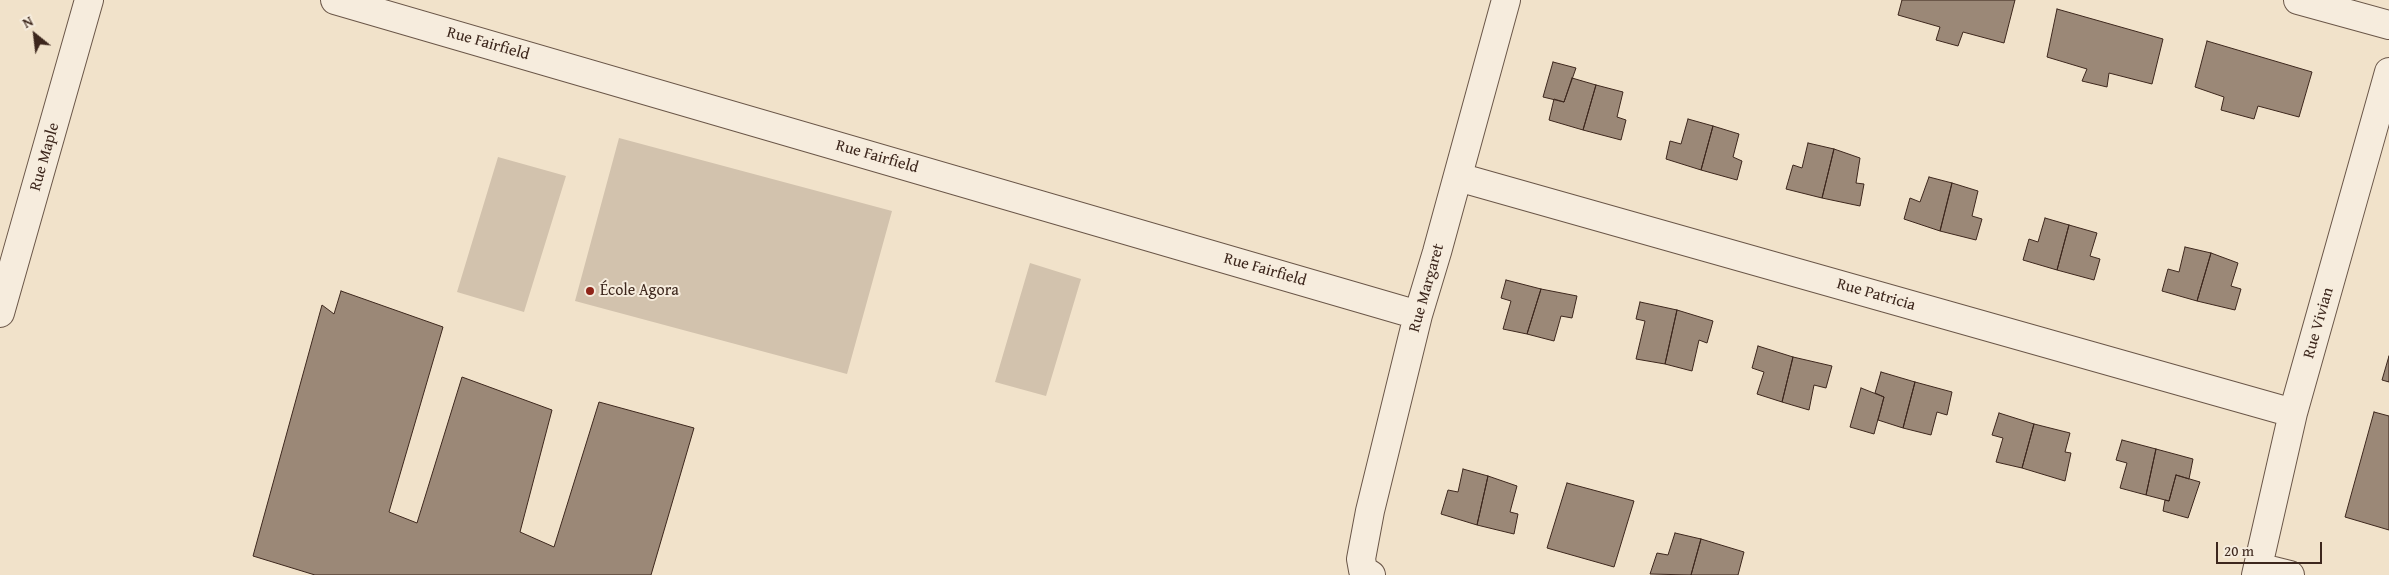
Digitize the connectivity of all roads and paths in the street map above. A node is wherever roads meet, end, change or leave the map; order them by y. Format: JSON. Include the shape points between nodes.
{"nodes":[{"id":1,"x":89,"y":0,"type":"edge"},
{"id":2,"x":335,"y":0,"type":"edge"},
{"id":3,"x":1506,"y":0,"type":"edge"},
{"id":4,"x":2298,"y":0,"type":"edge"},
{"id":5,"x":2389,"y":25,"type":"edge"},
{"id":6,"x":2389,"y":72,"type":"edge"},
{"id":7,"x":1458,"y":177,"type":"junction"},
{"id":8,"x":0,"y":313,"type":"edge"},
{"id":9,"x":1418,"y":315,"type":"junction"},
{"id":10,"x":2294,"y":413,"type":"junction"},
{"id":11,"x":2257,"y":571,"type":"edge"},
{"id":12,"x":1371,"y":575,"type":"edge"},
{"id":13,"x":2290,"y":575,"type":"edge"}],
"edges":[{"from":1,"to":8,"type":"street","name":"Rue Maple"},
{"from":2,"to":9,"type":"street","name":"Rue Fairfield"},
{"from":3,"to":7,"type":"street","name":"Rue Margaret"},
{"from":4,"to":5,"type":"street"},
{"from":6,"to":10,"type":"street","name":"Rue Vivian"},
{"from":7,"to":9,"type":"street","name":"Rue Margaret"},
{"from":7,"to":10,"type":"street","name":"Rue Patricia"},
{"from":9,"to":12,"type":"street","name":"Rue Margaret","via":[[1364,536],[1361,559],[1363,570]]},
{"from":10,"to":11,"type":"street","name":"Rue Vivian"},
{"from":11,"to":13,"type":"street"}]}
